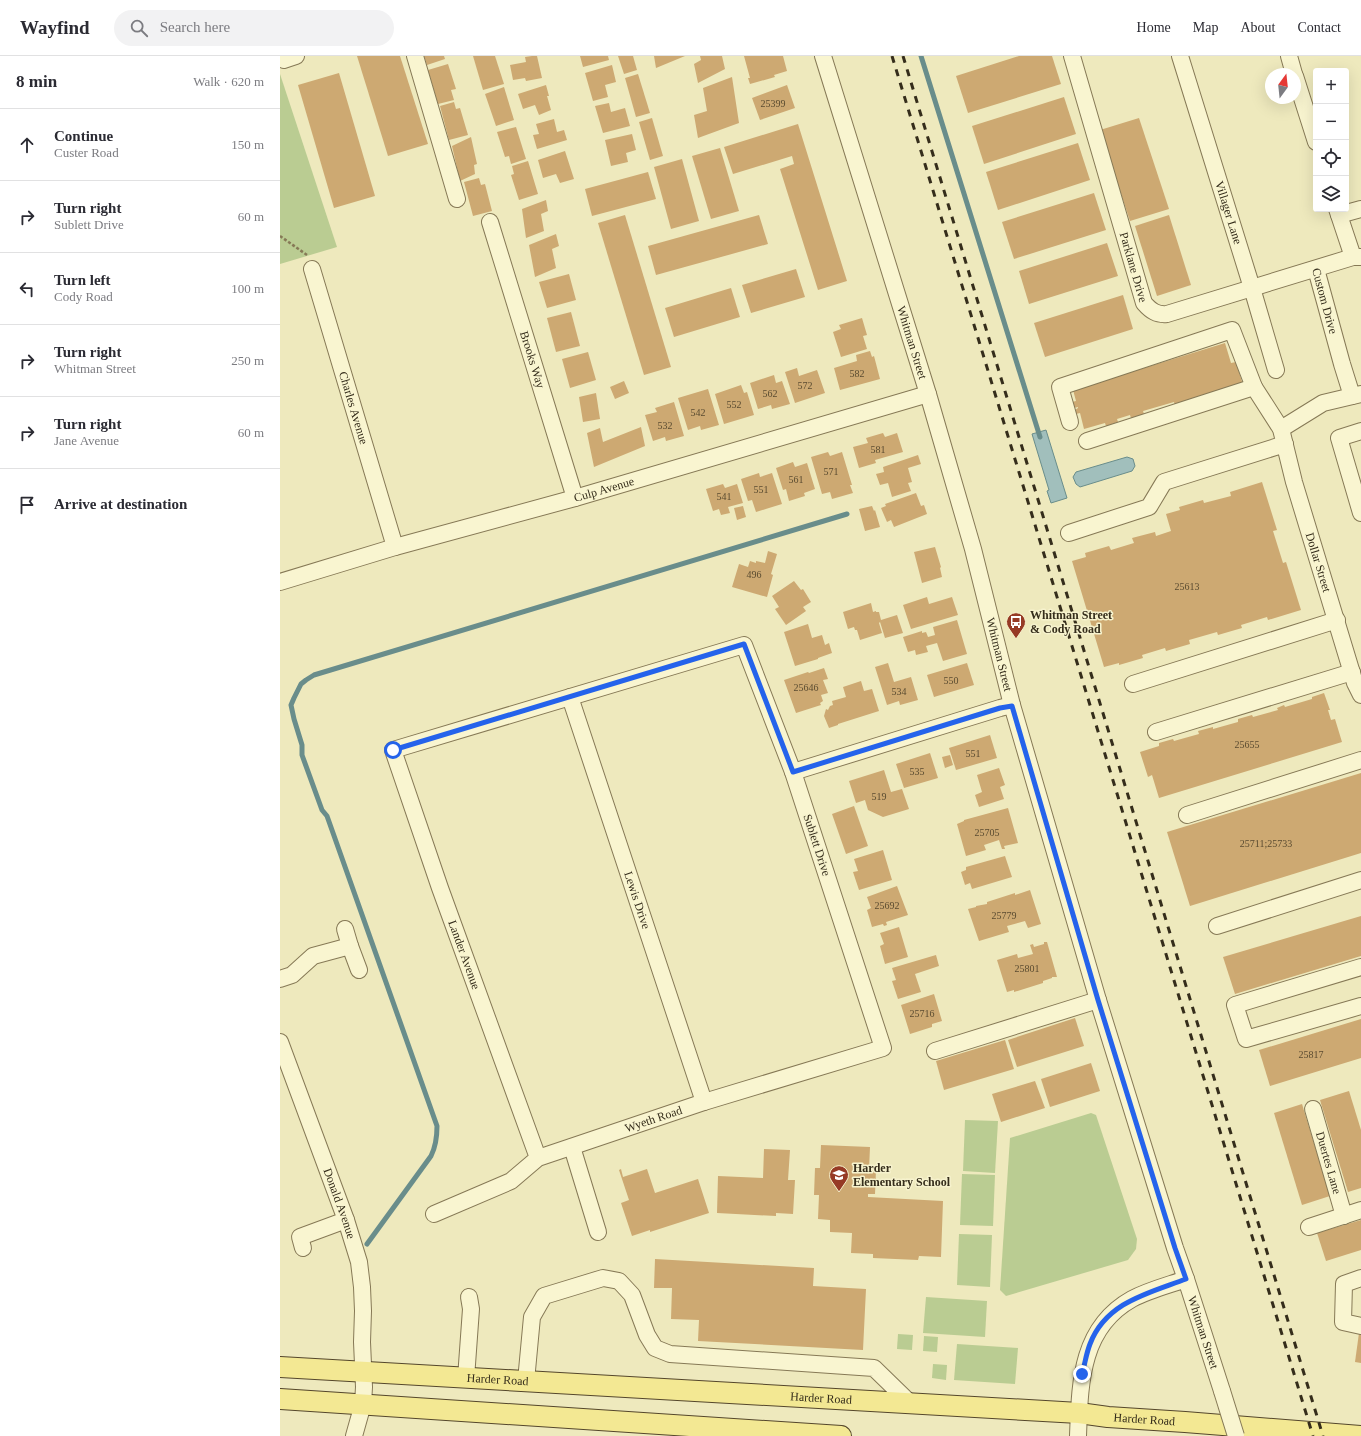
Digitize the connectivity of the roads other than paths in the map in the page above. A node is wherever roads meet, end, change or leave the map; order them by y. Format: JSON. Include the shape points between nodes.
{"nodes":[{"id":1,"x":283,"y":56,"type":"edge"},
{"id":2,"x":296,"y":56,"type":"edge"},
{"id":3,"x":415,"y":56,"type":"edge"},
{"id":4,"x":823,"y":56,"type":"edge"},
{"id":5,"x":1072,"y":56,"type":"edge"},
{"id":6,"x":1180,"y":56,"type":"edge"},
{"id":7,"x":1289,"y":56,"type":"edge"},
{"id":8,"x":1293,"y":68,"type":"edge"},
{"id":9,"x":1301,"y":94,"type":"edge"},
{"id":10,"x":1315,"y":140,"type":"edge"},
{"id":11,"x":457,"y":199,"type":"dead end"},
{"id":12,"x":1361,"y":208,"type":"edge"},
{"id":13,"x":1349,"y":210,"type":"edge"},
{"id":14,"x":1338,"y":212,"type":"edge"},
{"id":15,"x":490,"y":222,"type":"dead end"},
{"id":16,"x":1357,"y":257,"type":"edge"},
{"id":17,"x":312,"y":268,"type":"road end"},
{"id":18,"x":1316,"y":269,"type":"junction"},
{"id":19,"x":1252,"y":288,"type":"junction"},
{"id":20,"x":1276,"y":370,"type":"dead end"},
{"id":21,"x":1254,"y":387,"type":"junction"},
{"id":22,"x":928,"y":394,"type":"junction"},
{"id":23,"x":1357,"y":395,"type":"edge"},
{"id":24,"x":1070,"y":422,"type":"dead end"},
{"id":25,"x":1281,"y":429,"type":"junction"},
{"id":26,"x":1361,"y":431,"type":"edge"},
{"id":27,"x":1087,"y":440,"type":"dead end"},
{"id":28,"x":1285,"y":444,"type":"junction"},
{"id":29,"x":575,"y":498,"type":"junction"},
{"id":30,"x":1361,"y":513,"type":"edge"},
{"id":31,"x":1069,"y":533,"type":"dead end"},
{"id":32,"x":395,"y":548,"type":"junction"},
{"id":33,"x":280,"y":582,"type":"edge"},
{"id":34,"x":1337,"y":620,"type":"junction"},
{"id":35,"x":1357,"y":683,"type":"edge"},
{"id":36,"x":1133,"y":684,"type":"dead end"},
{"id":37,"x":570,"y":697,"type":"junction"},
{"id":38,"x":1012,"y":706,"type":"junction"},
{"id":39,"x":1156,"y":732,"type":"dead end"},
{"id":40,"x":1361,"y":760,"type":"edge"},
{"id":41,"x":793,"y":772,"type":"junction"},
{"id":42,"x":1187,"y":815,"type":"dead end"},
{"id":43,"x":1361,"y":880,"type":"edge"},
{"id":44,"x":1217,"y":926,"type":"dead end"},
{"id":45,"x":345,"y":929,"type":"dead end"},
{"id":46,"x":350,"y":946,"type":"junction"},
{"id":47,"x":1361,"y":967,"type":"edge"},
{"id":48,"x":359,"y":970,"type":"dead end"},
{"id":49,"x":280,"y":979,"type":"edge"},
{"id":50,"x":1098,"y":1000,"type":"junction"},
{"id":51,"x":1361,"y":1006,"type":"edge"},
{"id":52,"x":280,"y":1042,"type":"edge"},
{"id":53,"x":883,"y":1048,"type":"joint"},
{"id":54,"x":935,"y":1051,"type":"dead end"},
{"id":55,"x":704,"y":1102,"type":"junction"},
{"id":56,"x":1313,"y":1109,"type":"dead end"},
{"id":57,"x":572,"y":1147,"type":"junction"},
{"id":58,"x":538,"y":1158,"type":"junction"},
{"id":59,"x":1361,"y":1210,"type":"edge"},
{"id":60,"x":434,"y":1214,"type":"dead end"},
{"id":61,"x":1344,"y":1216,"type":"junction"},
{"id":62,"x":346,"y":1220,"type":"junction"},
{"id":63,"x":1309,"y":1227,"type":"dead end"},
{"id":64,"x":598,"y":1232,"type":"dead end"},
{"id":65,"x":303,"y":1248,"type":"dead end"},
{"id":66,"x":1361,"y":1278,"type":"edge"},
{"id":67,"x":1186,"y":1279,"type":"junction"},
{"id":68,"x":469,"y":1297,"type":"dead end"},
{"id":69,"x":1361,"y":1326,"type":"edge"},
{"id":70,"x":280,"y":1367,"type":"edge"},
{"id":71,"x":363,"y":1371,"type":"junction"},
{"id":72,"x":466,"y":1378,"type":"junction"},
{"id":73,"x":526,"y":1381,"type":"junction"},
{"id":74,"x":280,"y":1399,"type":"edge"},
{"id":75,"x":363,"y":1404,"type":"junction"},
{"id":76,"x":911,"y":1404,"type":"junction"},
{"id":77,"x":1079,"y":1413,"type":"junction"},
{"id":78,"x":354,"y":1436,"type":"edge"},
{"id":79,"x":841,"y":1436,"type":"edge"},
{"id":80,"x":1078,"y":1436,"type":"edge"},
{"id":81,"x":1236,"y":1436,"type":"edge"},
{"id":82,"x":1361,"y":1436,"type":"edge"}],
"edges":[{"from":1,"to":2,"type":"street","via":[[284,60]]},
{"from":3,"to":11,"type":"street"},
{"from":4,"to":22,"type":"street","name":"Whitman Street"},
{"from":5,"to":19,"type":"street","name":"Parklane Drive","via":[[1144,303],[1150,310],[1161,314]]},
{"from":6,"to":19,"type":"street","name":"Villager Lane"},
{"from":7,"to":8,"type":"street"},
{"from":9,"to":10,"type":"street"},
{"from":12,"to":13,"type":"street"},
{"from":14,"to":16,"type":"street","name":"Custom Drive"},
{"from":15,"to":29,"type":"street","name":"Brooks Way"},
{"from":16,"to":18,"type":"street","name":"Custom Drive"},
{"from":17,"to":32,"type":"street","name":"Charles Avenue"},
{"from":18,"to":19,"type":"street","name":"Parklane Drive"},
{"from":18,"to":23,"type":"street","name":"Custom Drive","via":[[1342,364]]},
{"from":19,"to":20,"type":"street","name":"Villager Lane"},
{"from":21,"to":24,"type":"street","name":"Dollar Street","via":[[1232,330],[1060,388]]},
{"from":21,"to":25,"type":"street","name":"Dollar Street"},
{"from":21,"to":27,"type":"street"},
{"from":22,"to":29,"type":"street","name":"Culp Avenue"},
{"from":22,"to":38,"type":"street","name":"Whitman Street","via":[[973,550]]},
{"from":23,"to":25,"type":"street","via":[[1323,403]]},
{"from":25,"to":28,"type":"street","name":"Dollar Street"},
{"from":26,"to":30,"type":"street","via":[[1339,438]]},
{"from":28,"to":31,"type":"street","via":[[1164,482],[1149,507]]},
{"from":28,"to":34,"type":"street","name":"Dollar Street","via":[[1294,482]]},
{"from":29,"to":32,"type":"street","name":"Culp Avenue"},
{"from":32,"to":33,"type":"street","name":"Culp Avenue"},
{"from":34,"to":35,"type":"street","name":"Dollar Street"},
{"from":34,"to":36,"type":"street"},
{"from":35,"to":39,"type":"street"},
{"from":37,"to":41,"type":"street","name":"Sublett Drive","via":[[744,644]]},
{"from":37,"to":55,"type":"street","name":"Lewis Drive"},
{"from":37,"to":58,"type":"street","name":"Lander Avenue","via":[[393,750]]},
{"from":38,"to":41,"type":"street"},
{"from":38,"to":50,"type":"street","name":"Whitman Street"},
{"from":40,"to":42,"type":"street"},
{"from":41,"to":53,"type":"street","name":"Sublett Drive"},
{"from":43,"to":44,"type":"street"},
{"from":45,"to":46,"type":"street"},
{"from":46,"to":48,"type":"street"},
{"from":46,"to":49,"type":"street","via":[[313,956],[292,975]]},
{"from":47,"to":51,"type":"street","via":[[1235,1005],[1246,1039]]},
{"from":50,"to":54,"type":"street"},
{"from":50,"to":67,"type":"street","name":"Whitman Street"},
{"from":52,"to":62,"type":"street","name":"Donald Avenue"},
{"from":53,"to":55,"type":"street","name":"Wyeth Road"},
{"from":55,"to":57,"type":"street","name":"Wyeth Road"},
{"from":56,"to":61,"type":"street","name":"Duertes Lane"},
{"from":57,"to":58,"type":"street","name":"Wyeth Road"},
{"from":57,"to":64,"type":"street"},
{"from":58,"to":60,"type":"street","name":"Wyeth Road","via":[[511,1182]]},
{"from":59,"to":61,"type":"street"},
{"from":61,"to":63,"type":"street"},
{"from":62,"to":65,"type":"street","via":[[300,1237]]},
{"from":62,"to":71,"type":"street","name":"Donald Avenue","via":[[359,1262],[362,1287]]},
{"from":66,"to":69,"type":"street","via":[[1344,1284],[1343,1322]]},
{"from":67,"to":77,"type":"street","via":[[1133,1298],[1100,1326],[1090,1344],[1082,1374]]},
{"from":67,"to":81,"type":"street","name":"Whitman Street","bridge":true},
{"from":68,"to":72,"type":"street","via":[[471,1309]]},
{"from":70,"to":71,"type":"main road","name":"Harder Road"},
{"from":71,"to":72,"type":"main road","name":"Harder Road"},
{"from":71,"to":75,"type":"street","name":"Donald Avenue"},
{"from":72,"to":73,"type":"main road","name":"Harder Road"},
{"from":73,"to":76,"type":"main road","name":"Harder Road"},
{"from":73,"to":76,"type":"street","via":[[532,1317],[544,1296],[603,1278],[619,1281],[632,1295],[654,1348],[670,1354],[874,1368]]},
{"from":74,"to":75,"type":"main road"},
{"from":75,"to":78,"type":"street","name":"Donald Avenue"},
{"from":75,"to":79,"type":"main road"},
{"from":76,"to":77,"type":"main road","name":"Harder Road"},
{"from":77,"to":80,"type":"street"},
{"from":77,"to":82,"type":"main road","name":"Harder Road","via":[[1108,1418]]}]}
